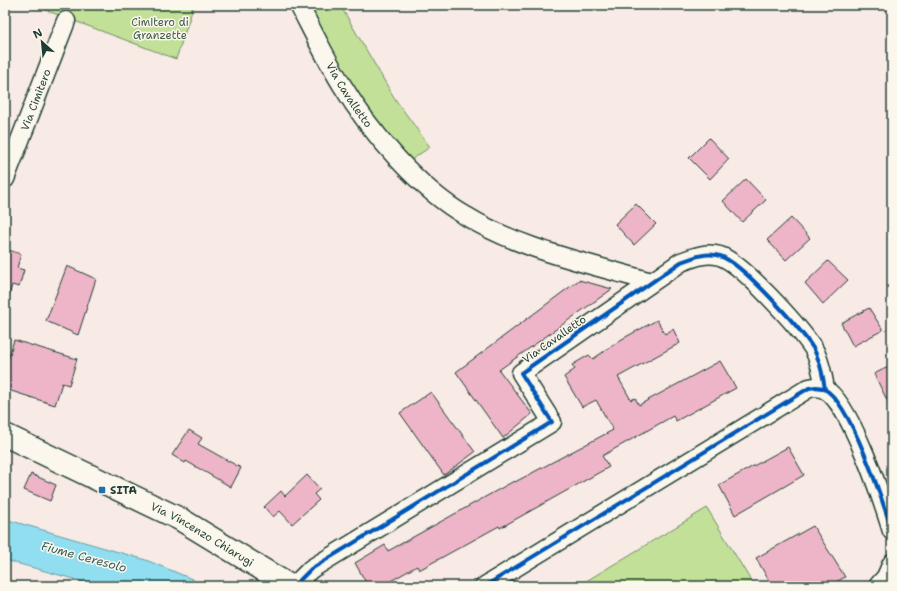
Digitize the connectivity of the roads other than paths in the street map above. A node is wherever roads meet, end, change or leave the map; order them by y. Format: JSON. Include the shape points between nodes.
{"nodes":[{"id":1,"x":299,"y":5,"type":"edge"},
{"id":2,"x":66,"y":21,"type":"dead end"},
{"id":3,"x":5,"y":179,"type":"edge"},
{"id":4,"x":651,"y":282,"type":"junction"},
{"id":5,"x":825,"y":389,"type":"junction"},
{"id":6,"x":5,"y":435,"type":"edge"},
{"id":7,"x":892,"y":531,"type":"edge"},
{"id":8,"x":892,"y":564,"type":"edge"},
{"id":9,"x":290,"y":586,"type":"edge"},
{"id":10,"x":294,"y":586,"type":"edge"},
{"id":11,"x":485,"y":586,"type":"edge"},
{"id":12,"x":878,"y":586,"type":"edge"}],
"edges":[{"from":1,"to":4,"type":"street","name":"Via Cavalletto","via":[[342,86],[380,138],[425,187],[465,216],[511,239]]},
{"from":2,"to":3,"type":"street","name":"Via Cimitero"},
{"from":4,"to":5,"type":"street","name":"Via Cavalletto","via":[[681,262],[697,255],[720,256],[732,262],[760,287],[813,349]]},
{"from":4,"to":10,"type":"street","name":"Via Cavalletto","via":[[521,374],[552,422],[311,569]]},
{"from":5,"to":7,"type":"street","via":[[833,396],[858,439]]},
{"from":5,"to":11,"type":"street","via":[[809,388]]},
{"from":6,"to":9,"type":"street","name":"Via Vincenzo Chiarugi","via":[[180,520]]},
{"from":8,"to":12,"type":"street"}]}
